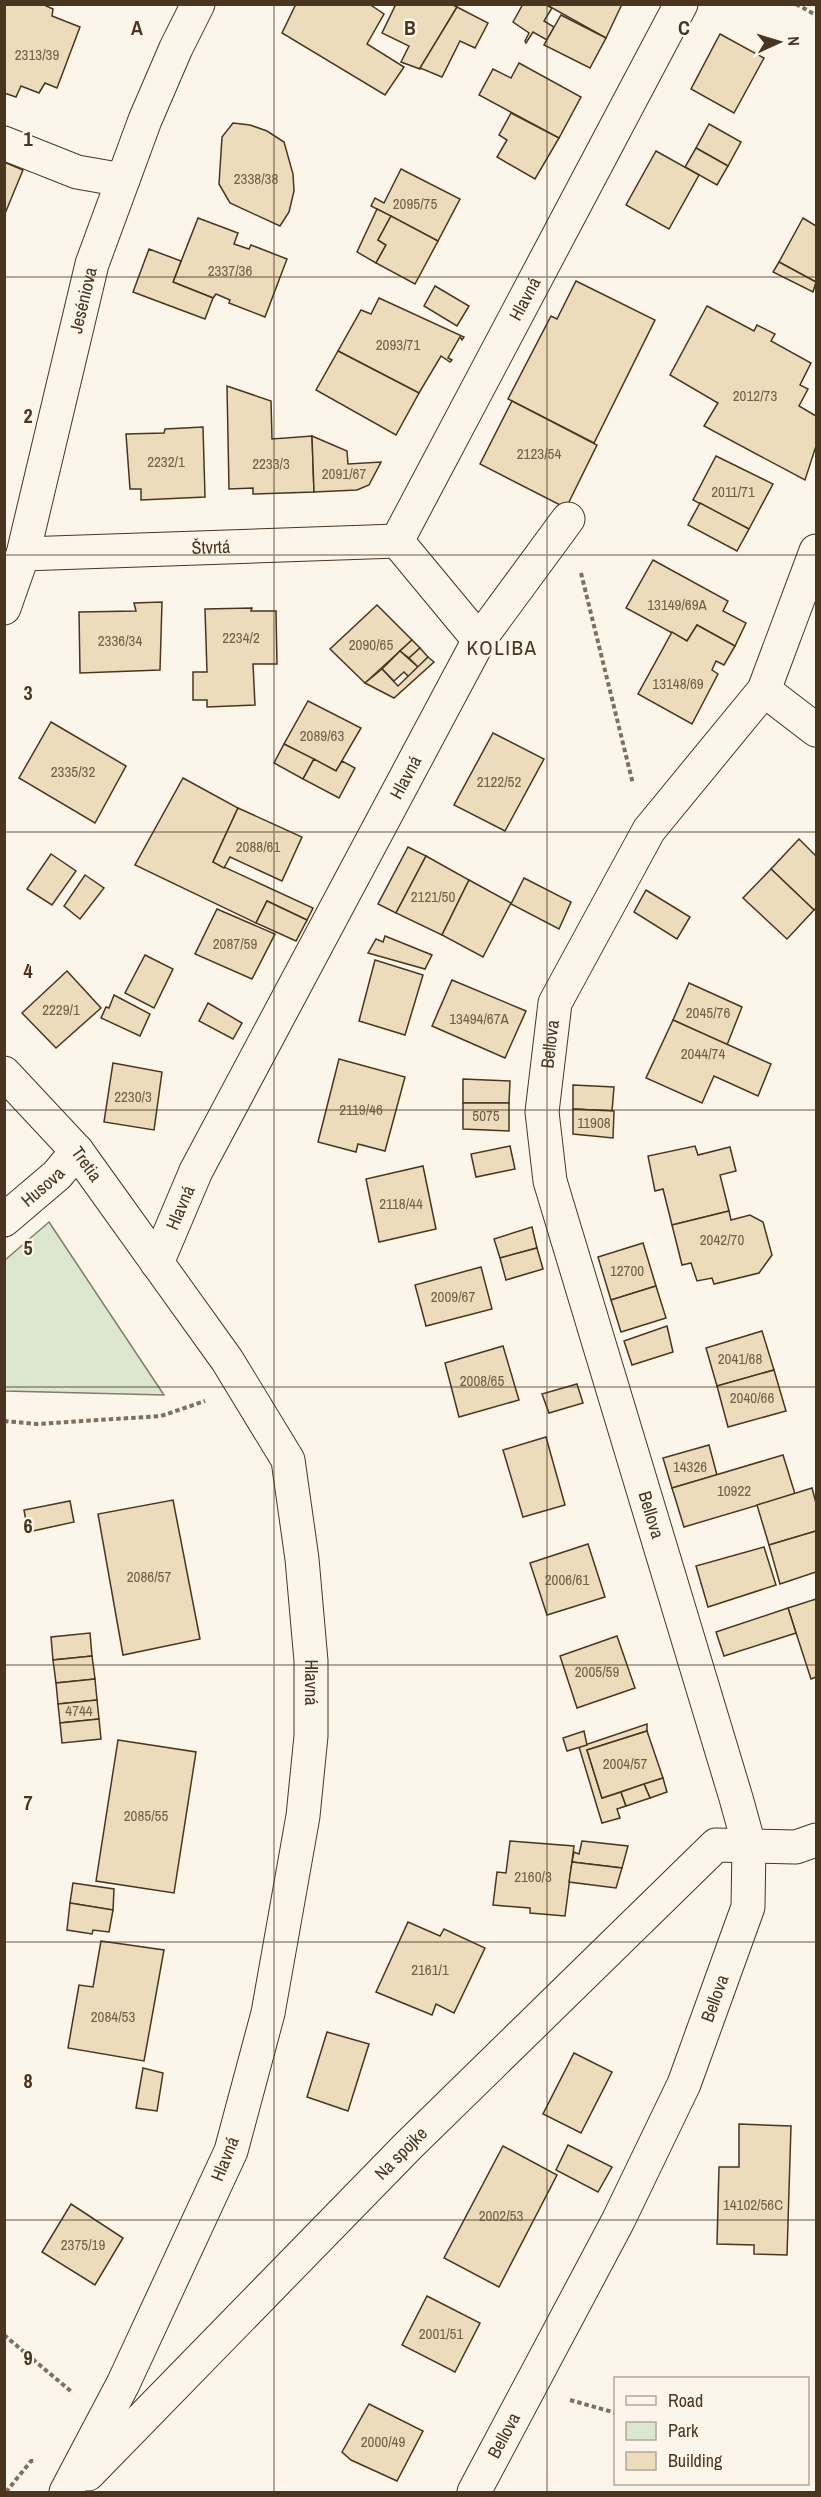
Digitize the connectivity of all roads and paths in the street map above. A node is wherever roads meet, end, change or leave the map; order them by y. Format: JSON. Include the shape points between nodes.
{"nodes":[{"id":1,"x":198,"y":4,"type":"edge"},
{"id":2,"x":681,"y":4,"type":"edge"},
{"id":3,"x":796,"y":4,"type":"edge"},
{"id":4,"x":816,"y":15,"type":"edge"},
{"id":5,"x":4,"y":143,"type":"edge"},
{"id":6,"x":123,"y":180,"type":"junction"},
{"id":7,"x":568,"y":519,"type":"joint"},
{"id":8,"x":397,"y":541,"type":"junction"},
{"id":9,"x":816,"y":551,"type":"edge"},
{"id":10,"x":23,"y":554,"type":"junction"},
{"id":11,"x":4,"y":608,"type":"edge"},
{"id":12,"x":479,"y":640,"type":"junction"},
{"id":13,"x":764,"y":690,"type":"junction"},
{"id":14,"x":816,"y":730,"type":"edge"},
{"id":15,"x":649,"y":830,"type":"junction"},
{"id":16,"x":4,"y":1073,"type":"edge"},
{"id":17,"x":77,"y":1151,"type":"junction"},
{"id":18,"x":4,"y":1220,"type":"edge"},
{"id":19,"x":157,"y":1263,"type":"junction"},
{"id":20,"x":213,"y":1398,"type":"dead end"},
{"id":21,"x":4,"y":1421,"type":"edge"},
{"id":22,"x":816,"y":1840,"type":"edge"},
{"id":23,"x":749,"y":1845,"type":"junction"},
{"id":24,"x":4,"y":2335,"type":"edge"},
{"id":25,"x":78,"y":2398,"type":"dead end"},
{"id":26,"x":43,"y":2461,"type":"dead end"},
{"id":27,"x":6,"y":2493,"type":"edge"},
{"id":28,"x":68,"y":2493,"type":"edge"},
{"id":29,"x":474,"y":2493,"type":"edge"}],
"edges":[{"from":1,"to":6,"type":"street","name":"Jeséniova"},
{"from":2,"to":8,"type":"street","name":"Hlavná"},
{"from":3,"to":4,"type":"path"},
{"from":5,"to":6,"type":"street","via":[[76,172]]},
{"from":6,"to":10,"type":"street","name":"Jeséniova","via":[[92,264]]},
{"from":7,"to":12,"type":"street","name":"Hlavná"},
{"from":7,"to":15,"type":"path","via":[[641,816]]},
{"from":8,"to":10,"type":"street","name":"Štvrtá"},
{"from":8,"to":12,"type":"street"},
{"from":9,"to":13,"type":"street","name":"Bellova"},
{"from":10,"to":11,"type":"street","name":"Jeséniova"},
{"from":12,"to":19,"type":"street","name":"Hlavná","via":[[196,1172]]},
{"from":13,"to":14,"type":"street"},
{"from":13,"to":15,"type":"street","name":"Bellova"},
{"from":15,"to":23,"type":"street","name":"Bellova","via":[[555,1003],[543,1112],[550,1180]]},
{"from":16,"to":17,"type":"street","name":"Tretia"},
{"from":17,"to":18,"type":"street","name":"Husova","via":[[57,1175]]},
{"from":17,"to":19,"type":"street","name":"Tretia"},
{"from":19,"to":28,"type":"street","name":"Hlavná","via":[[227,1360],[288,1460],[311,1661],[311,1736],[303,1816],[268,2013],[231,2151]]},
{"from":20,"to":21,"type":"path","via":[[161,1416],[38,1424]]},
{"from":22,"to":23,"type":"street","name":"Na spojke","via":[[796,1847]]},
{"from":23,"to":28,"type":"street","name":"Na spojke","via":[[716,1845],[408,2146]]},
{"from":23,"to":29,"type":"street","name":"Bellova","via":[[748,1907],[684,2084],[618,2221]]},
{"from":24,"to":25,"type":"path"},
{"from":26,"to":27,"type":"path","via":[[31,2461]]}]}
